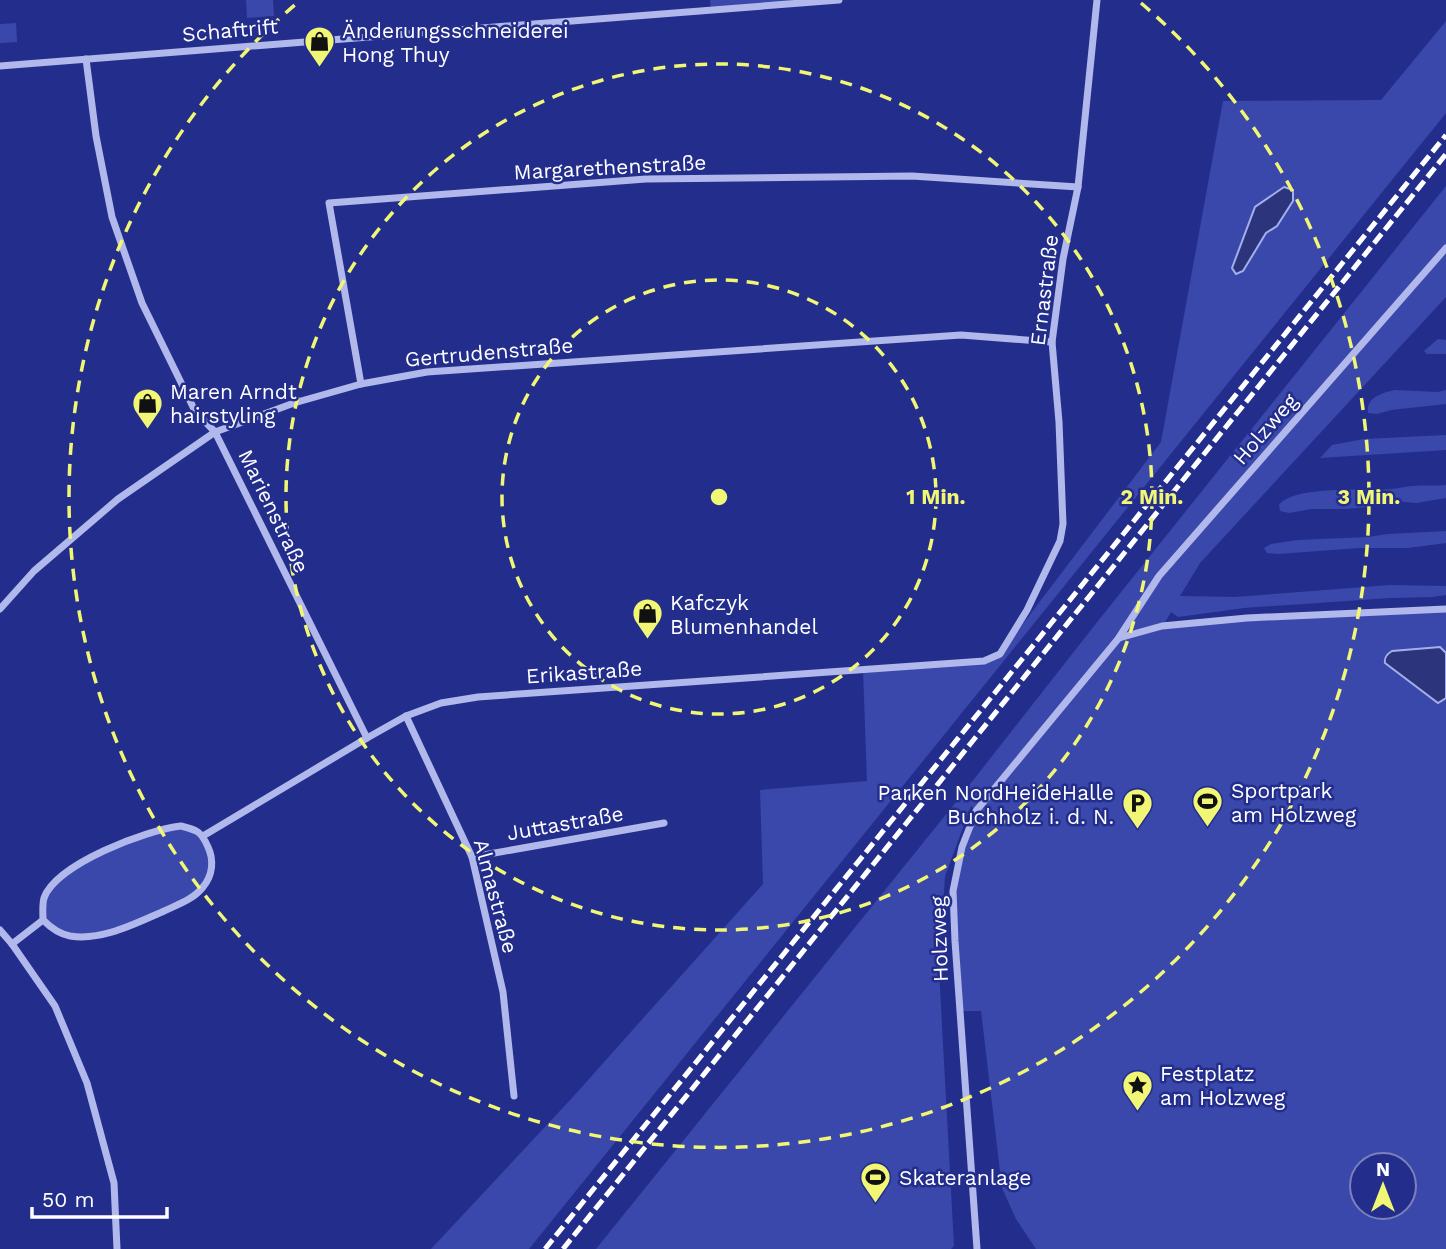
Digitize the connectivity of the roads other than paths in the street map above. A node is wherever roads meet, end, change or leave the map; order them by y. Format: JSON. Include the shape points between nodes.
{"nodes":[{"id":1,"x":839,"y":0,"type":"edge"},
{"id":2,"x":1097,"y":0,"type":"edge"},
{"id":3,"x":86,"y":59,"type":"junction"},
{"id":4,"x":0,"y":66,"type":"edge"},
{"id":5,"x":1078,"y":187,"type":"junction"},
{"id":6,"x":1446,"y":248,"type":"edge"},
{"id":7,"x":1052,"y":342,"type":"junction"},
{"id":8,"x":361,"y":384,"type":"junction"},
{"id":9,"x":215,"y":432,"type":"junction"},
{"id":10,"x":0,"y":609,"type":"edge"},
{"id":11,"x":1446,"y":609,"type":"edge"},
{"id":12,"x":1118,"y":639,"type":"junction"},
{"id":13,"x":1000,"y":654,"type":"joint"},
{"id":14,"x":407,"y":716,"type":"junction"},
{"id":15,"x":367,"y":738,"type":"junction"},
{"id":16,"x":664,"y":823,"type":"dead end"},
{"id":17,"x":203,"y":836,"type":"junction"},
{"id":18,"x":472,"y":857,"type":"junction"},
{"id":19,"x":43,"y":920,"type":"junction"},
{"id":20,"x":0,"y":930,"type":"edge"},
{"id":21,"x":12,"y":944,"type":"junction"},
{"id":22,"x":514,"y":1096,"type":"dead end"},
{"id":23,"x":117,"y":1249,"type":"edge"},
{"id":24,"x":977,"y":1249,"type":"edge"}],
"edges":[{"from":1,"to":3,"type":"street","name":"Schaftrift"},
{"from":2,"to":5,"type":"street","name":"Ernastraße"},
{"from":3,"to":4,"type":"street","name":"Schaftrift"},
{"from":3,"to":9,"type":"street","name":"Marienstraße","via":[[111,217],[142,303],[195,411]]},
{"from":5,"to":7,"type":"street","name":"Ernastraße"},
{"from":5,"to":8,"type":"street","name":"Margarethenstraße","via":[[912,176],[646,179],[329,203]]},
{"from":6,"to":12,"type":"street","name":"Holzweg","via":[[1158,576]]},
{"from":7,"to":8,"type":"street","name":"Gertrudenstraße","via":[[961,335],[427,372]]},
{"from":7,"to":13,"type":"street","name":"Ernastraße","via":[[1063,524],[1060,541],[1027,610]]},
{"from":8,"to":9,"type":"street","name":"Gertrudenstraße"},
{"from":9,"to":10,"type":"street","name":"Gertrudenstraße","via":[[118,499],[34,571]]},
{"from":9,"to":15,"type":"street","name":"Marienstraße"},
{"from":11,"to":12,"type":"street","via":[[1247,618],[1162,626]]},
{"from":12,"to":24,"type":"street","name":"Holzweg","via":[[976,811],[962,847],[953,891]]},
{"from":13,"to":14,"type":"street","name":"Erikastraße","via":[[984,662],[478,697],[441,703]]},
{"from":14,"to":15,"type":"street","name":"Erikastraße"},
{"from":14,"to":18,"type":"street","name":"Almastraße"},
{"from":15,"to":17,"type":"street","name":"Erikastraße"},
{"from":16,"to":18,"type":"street","name":"Juttastraße"},
{"from":17,"to":19,"type":"street","via":[[181,826],[114,845],[62,874],[44,898]]},
{"from":17,"to":19,"type":"street","via":[[212,864],[203,887],[188,900],[127,928],[101,934],[68,936],[52,930]]},
{"from":18,"to":22,"type":"street","name":"Almastraße","via":[[503,992]]},
{"from":19,"to":21,"type":"street"},
{"from":20,"to":21,"type":"street"},
{"from":21,"to":23,"type":"street","via":[[55,1006],[87,1083],[114,1183]]}]}
